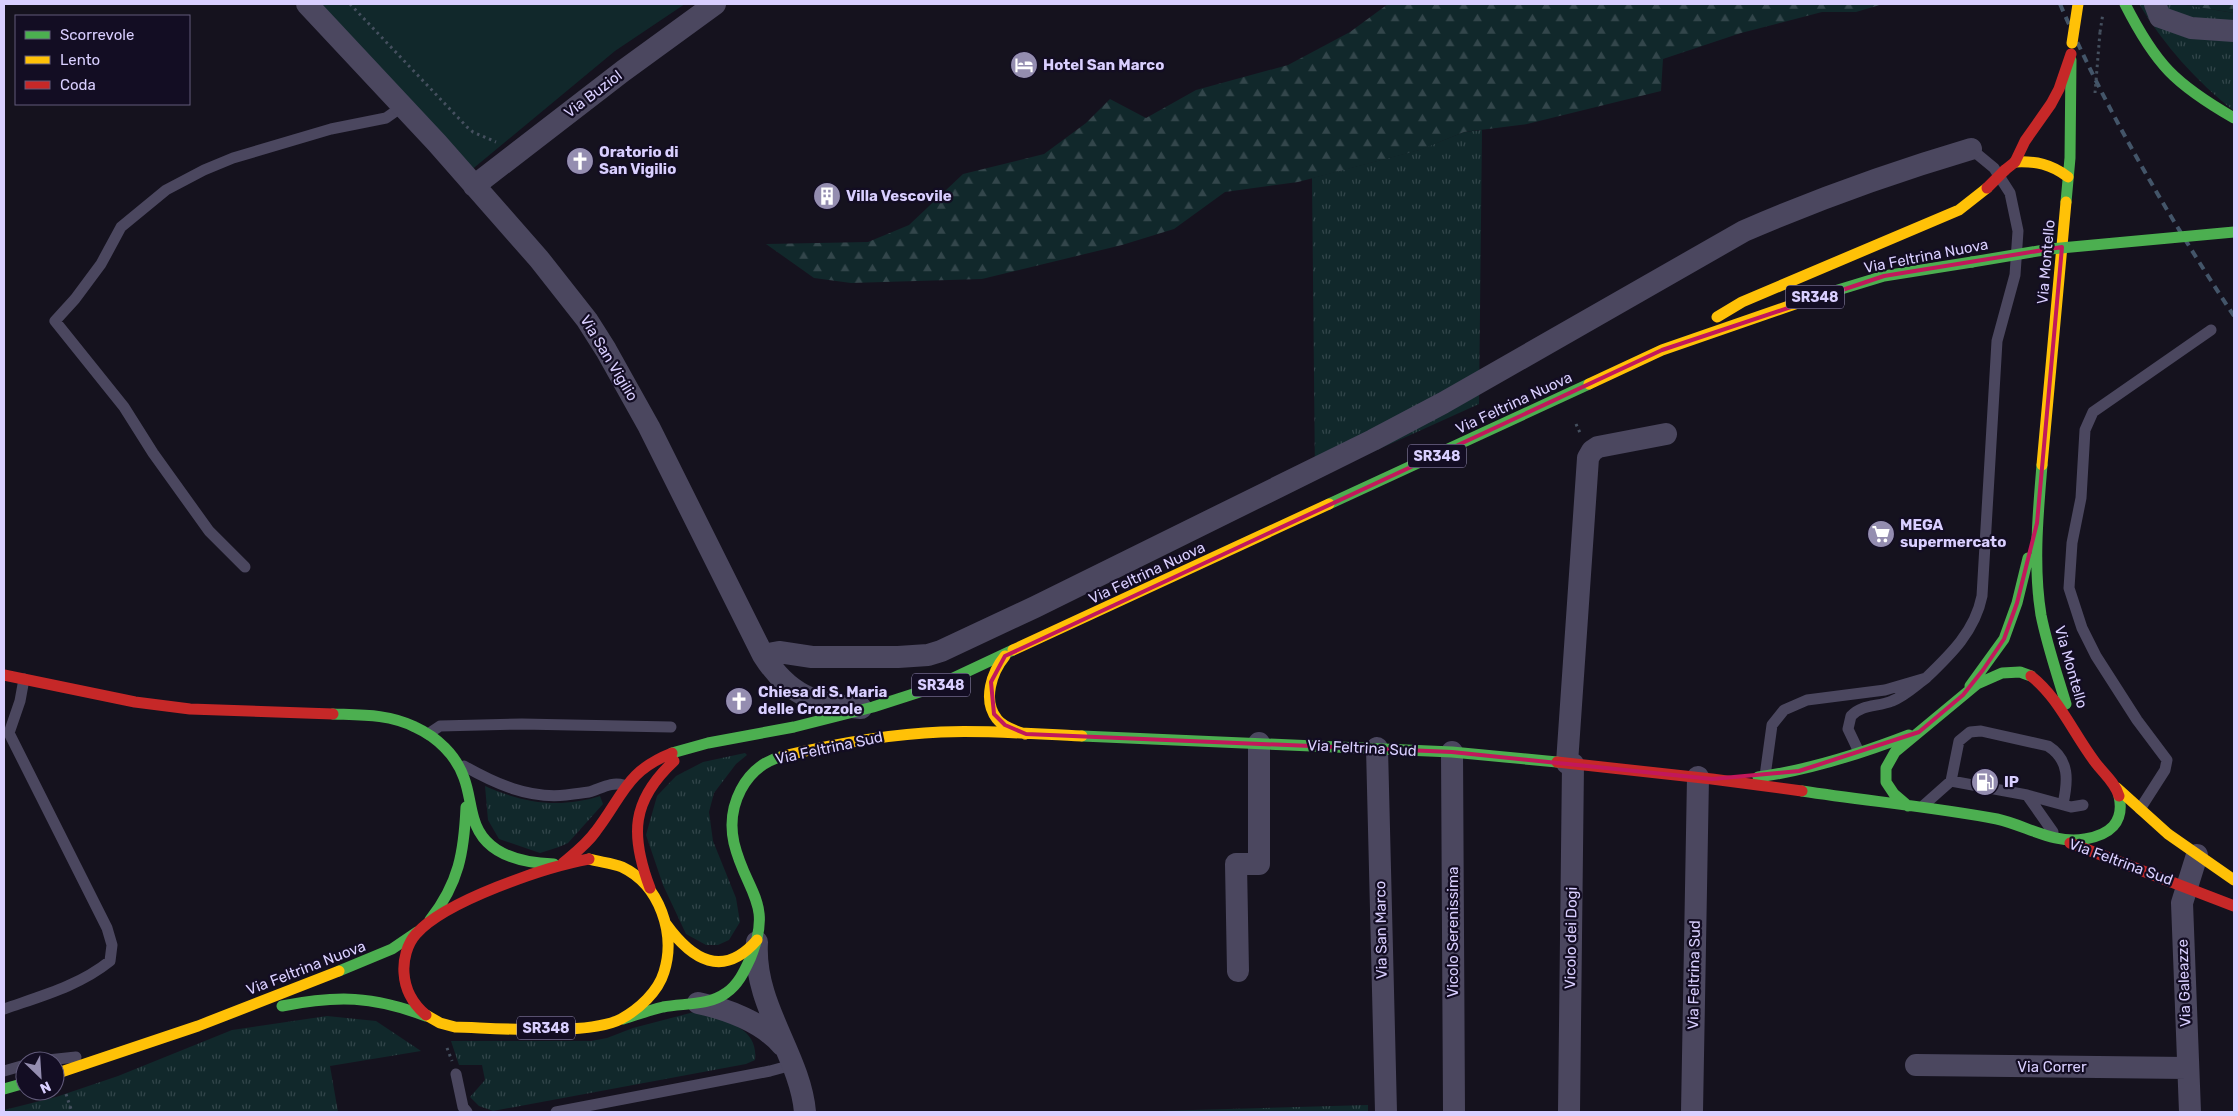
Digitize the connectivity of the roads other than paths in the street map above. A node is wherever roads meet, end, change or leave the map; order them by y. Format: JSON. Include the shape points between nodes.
{"nodes":[{"id":1,"x":307,"y":4,"type":"edge"},
{"id":2,"x":715,"y":4,"type":"edge"},
{"id":3,"x":2078,"y":4,"type":"edge"},
{"id":4,"x":2125,"y":4,"type":"edge"},
{"id":5,"x":2155,"y":4,"type":"edge"},
{"id":6,"x":2234,"y":31,"type":"edge"},
{"id":7,"x":2072,"y":49,"type":"junction"},
{"id":8,"x":403,"y":106,"type":"junction"},
{"id":9,"x":2234,"y":118,"type":"edge"},
{"id":10,"x":1971,"y":149,"type":"joint"},
{"id":11,"x":2015,"y":162,"type":"junction"},
{"id":12,"x":2068,"y":177,"type":"junction"},
{"id":13,"x":474,"y":186,"type":"junction"},
{"id":14,"x":2234,"y":232,"type":"edge"},
{"id":15,"x":2211,"y":330,"type":"dead end"},
{"id":16,"x":1662,"y":350,"type":"junction"},
{"id":17,"x":1666,"y":434,"type":"dead end"},
{"id":18,"x":2037,"y":523,"type":"junction"},
{"id":19,"x":245,"y":568,"type":"dead end"},
{"id":20,"x":763,"y":655,"type":"junction"},
{"id":21,"x":1005,"y":656,"type":"junction"},
{"id":22,"x":4,"y":675,"type":"edge"},
{"id":23,"x":1926,"y":678,"type":"junction"},
{"id":24,"x":24,"y":679,"type":"junction"},
{"id":25,"x":1963,"y":695,"type":"junction"},
{"id":26,"x":875,"y":708,"type":"junction"},
{"id":27,"x":671,"y":727,"type":"dead end"},
{"id":28,"x":2074,"y":729,"type":"junction"},
{"id":29,"x":1919,"y":732,"type":"junction"},
{"id":30,"x":428,"y":734,"type":"junction"},
{"id":31,"x":1026,"y":734,"type":"junction"},
{"id":32,"x":6,"y":735,"type":"edge"},
{"id":33,"x":1259,"y":743,"type":"junction"},
{"id":34,"x":694,"y":748,"type":"junction"},
{"id":35,"x":1377,"y":748,"type":"junction"},
{"id":36,"x":1452,"y":752,"type":"junction"},
{"id":37,"x":1860,"y":754,"type":"junction"},
{"id":38,"x":454,"y":760,"type":"junction"},
{"id":39,"x":1570,"y":763,"type":"junction"},
{"id":40,"x":1765,"y":776,"type":"junction"},
{"id":41,"x":1705,"y":778,"type":"junction"},
{"id":42,"x":1952,"y":781,"type":"junction"},
{"id":43,"x":624,"y":786,"type":"junction"},
{"id":44,"x":2116,"y":788,"type":"junction"},
{"id":45,"x":467,"y":790,"type":"junction"},
{"id":46,"x":2027,"y":795,"type":"junction"},
{"id":47,"x":2063,"y":804,"type":"junction"},
{"id":48,"x":2083,"y":805,"type":"dead end"},
{"id":49,"x":1908,"y":806,"type":"junction"},
{"id":50,"x":1920,"y":808,"type":"junction"},
{"id":51,"x":2140,"y":809,"type":"junction"},
{"id":52,"x":2056,"y":838,"type":"junction"},
{"id":53,"x":2197,"y":855,"type":"junction"},
{"id":54,"x":562,"y":864,"type":"junction"},
{"id":55,"x":2234,"y":880,"type":"edge"},
{"id":56,"x":2186,"y":886,"type":"junction"},
{"id":57,"x":652,"y":893,"type":"junction"},
{"id":58,"x":2234,"y":906,"type":"edge"},
{"id":59,"x":666,"y":924,"type":"junction"},
{"id":60,"x":423,"y":927,"type":"junction"},
{"id":61,"x":757,"y":939,"type":"junction"},
{"id":62,"x":1238,"y":971,"type":"dead end"},
{"id":63,"x":698,"y":1003,"type":"junction"},
{"id":64,"x":4,"y":1009,"type":"edge"},
{"id":65,"x":426,"y":1016,"type":"junction"},
{"id":66,"x":621,"y":1019,"type":"junction"},
{"id":67,"x":198,"y":1026,"type":"junction"},
{"id":68,"x":122,"y":1052,"type":"junction"},
{"id":69,"x":788,"y":1056,"type":"junction"},
{"id":70,"x":65,"y":1058,"type":"edge"},
{"id":71,"x":1916,"y":1065,"type":"dead end"},
{"id":72,"x":2187,"y":1068,"type":"junction"},
{"id":73,"x":65,"y":1071,"type":"edge"},
{"id":74,"x":456,"y":1074,"type":"dead end"},
{"id":75,"x":467,"y":1112,"type":"edge"},
{"id":76,"x":556,"y":1112,"type":"edge"},
{"id":77,"x":806,"y":1112,"type":"edge"},
{"id":78,"x":1386,"y":1112,"type":"edge"},
{"id":79,"x":1454,"y":1112,"type":"edge"},
{"id":80,"x":1569,"y":1112,"type":"edge"},
{"id":81,"x":1692,"y":1112,"type":"edge"},
{"id":82,"x":2190,"y":1112,"type":"edge"}],
"edges":[{"from":1,"to":8,"type":"street","name":"Via San Vigilio"},
{"from":2,"to":13,"type":"street","name":"Via Buziol"},
{"from":3,"to":7,"type":"main road","name":"Via Montello","bridge":true},
{"from":4,"to":9,"type":"main road","via":[[2154,54],[2176,80]]},
{"from":5,"to":6,"type":"street","via":[[2160,17],[2190,28]]},
{"from":7,"to":11,"type":"main road","via":[[2055,96]]},
{"from":7,"to":12,"type":"main road","name":"Via Montello"},
{"from":8,"to":13,"type":"street","name":"Via San Vigilio"},
{"from":8,"to":19,"type":"lane","via":[[386,118],[323,131],[233,158],[166,190],[121,227],[101,264],[54,322],[124,407],[209,531]]},
{"from":10,"to":20,"type":"street","via":[[1880,178],[1744,231],[1468,390],[1373,440],[941,651],[918,657],[812,657],[778,652]]},
{"from":10,"to":23,"type":"lane","via":[[1994,168],[2010,193],[2018,231],[2016,266],[1997,341],[1980,608],[1968,633]]},
{"from":11,"to":12,"type":"main road","via":[[2055,166]]},
{"from":11,"to":16,"type":"main road","bridge":true,"via":[[1959,210],[1742,302]]},
{"from":12,"to":18,"type":"main road","name":"Via Montello"},
{"from":13,"to":20,"type":"street","name":"Via San Vigilio","via":[[560,285],[601,341],[649,427]]},
{"from":14,"to":16,"type":"main road","name":"Via Feltrina Nuova","number":"SR348","bridge":true,"via":[[2050,249],[1884,276]]},
{"from":15,"to":51,"type":"lane","via":[[2093,412],[2085,430],[2081,498],[2068,588],[2096,656],[2167,760],[2165,770]]},
{"from":16,"to":21,"type":"main road","name":"Via Feltrina Nuova","number":"SR348"},
{"from":17,"to":39,"type":"street","name":"Vicolo dei Dogi","via":[[1598,447],[1588,458]]},
{"from":18,"to":25,"type":"main road","name":"Via Montello","via":[[2004,639]]},
{"from":18,"to":28,"type":"main road","name":"Via Montello","via":[[2041,614],[2054,670]]},
{"from":20,"to":26,"type":"street","name":"Via San Vigilio","via":[[783,682],[806,698],[832,705]]},
{"from":21,"to":26,"type":"main road","name":"Via Feltrina Nuova","number":"SR348","via":[[932,688]]},
{"from":21,"to":31,"type":"main road","name":"Via Feltrina Sud","via":[[993,676],[992,710],[1000,721]]},
{"from":22,"to":24,"type":"main road"},
{"from":23,"to":37,"type":"lane","via":[[1901,697],[1862,708],[1851,716],[1848,729]]},
{"from":23,"to":40,"type":"lane","via":[[1885,690],[1807,700],[1784,710],[1772,725]]},
{"from":24,"to":30,"type":"main road","via":[[120,699],[190,709],[389,716],[406,721]]},
{"from":24,"to":32,"type":"lane","via":[[20,701]]},
{"from":25,"to":28,"type":"main road","via":[[1992,677],[2011,671],[2020,672],[2046,688]]},
{"from":25,"to":29,"type":"main road"},
{"from":26,"to":34,"type":"main road","name":"Via Feltrina Nuova","number":"SR348"},
{"from":27,"to":30,"type":"lane","via":[[440,726]]},
{"from":28,"to":44,"type":"main road"},
{"from":29,"to":37,"type":"main road","name":"Via Feltrina Sud"},
{"from":29,"to":49,"type":"main road","via":[[1895,752],[1884,773],[1890,792]]},
{"from":30,"to":38,"type":"main road"},
{"from":31,"to":33,"type":"main road","name":"Via Feltrina Sud"},
{"from":31,"to":61,"type":"main road","name":"Via Feltrina Sud","via":[[964,731],[901,734],[776,758],[754,771],[736,800],[732,828],[734,842],[759,908]]},
{"from":32,"to":64,"type":"lane","via":[[107,928],[112,945],[110,961],[97,972]]},
{"from":33,"to":35,"type":"main road","name":"Via Feltrina Sud"},
{"from":33,"to":62,"type":"street","via":[[1259,864],[1236,864]]},
{"from":34,"to":43,"type":"main road","name":"Via Feltrina Nuova","number":"SR348","via":[[654,760]]},
{"from":34,"to":57,"type":"main road","name":"Via Feltrina Nuova","number":"SR348","via":[[678,757],[656,778],[640,808],[637,848]]},
{"from":35,"to":36,"type":"main road","name":"Via Feltrina Sud"},
{"from":35,"to":78,"type":"street","name":"Via San Marco"},
{"from":36,"to":39,"type":"main road","name":"Via Feltrina Sud"},
{"from":36,"to":79,"type":"street","name":"Vicolo Serenissima"},
{"from":37,"to":40,"type":"main road","name":"Via Feltrina Sud","via":[[1799,771]]},
{"from":38,"to":43,"type":"lane","via":[[503,786],[527,793],[564,795],[590,792],[614,784]]},
{"from":38,"to":45,"type":"main road"},
{"from":39,"to":41,"type":"main road","name":"Via Feltrina Sud"},
{"from":39,"to":80,"type":"street","name":"Vicolo dei Dogi"},
{"from":40,"to":41,"type":"main road","name":"Via Feltrina Sud"},
{"from":41,"to":49,"type":"main road","name":"Via Feltrina Sud"},
{"from":41,"to":81,"type":"street","name":"Via Feltrina Sud"},
{"from":42,"to":46,"type":"lane"},
{"from":42,"to":47,"type":"lane","via":[[1959,741],[1970,732],[1981,731],[2053,749],[2066,767],[2068,783]]},
{"from":42,"to":50,"type":"lane"},
{"from":43,"to":54,"type":"main road","name":"Via Feltrina Nuova","number":"SR348","via":[[587,843]]},
{"from":44,"to":51,"type":"main road"},
{"from":44,"to":52,"type":"main road","via":[[2120,810],[2114,827],[2096,838]]},
{"from":45,"to":54,"type":"main road","via":[[476,825],[492,847],[519,860]]},
{"from":45,"to":60,"type":"main road","via":[[464,847],[456,879],[447,898]]},
{"from":46,"to":47,"type":"lane"},
{"from":46,"to":52,"type":"lane"},
{"from":47,"to":48,"type":"lane","via":[[2072,807]]},
{"from":49,"to":50,"type":"main road","name":"Via Feltrina Sud"},
{"from":50,"to":52,"type":"main road","name":"Via Feltrina Sud","via":[[2000,820]]},
{"from":51,"to":53,"type":"main road"},
{"from":52,"to":56,"type":"main road","name":"Via Feltrina Sud"},
{"from":53,"to":55,"type":"main road"},
{"from":53,"to":56,"type":"street","name":"Via Galeazze"},
{"from":54,"to":57,"type":"main road","number":"SR348","via":[[589,859],[617,863],[638,877]]},
{"from":54,"to":60,"type":"main road","number":"SR348","via":[[497,889]]},
{"from":56,"to":58,"type":"main road","name":"Via Feltrina Sud"},
{"from":56,"to":72,"type":"street","name":"Via Galeazze","via":[[2182,903]]},
{"from":57,"to":59,"type":"main road","number":"SR348"},
{"from":59,"to":61,"type":"main road","via":[[687,949],[716,962],[737,958]]},
{"from":59,"to":66,"type":"main road","number":"SR348","via":[[668,956],[660,984],[644,1005]]},
{"from":60,"to":65,"type":"main road","number":"SR348","via":[[408,948],[403,971],[411,997]]},
{"from":60,"to":67,"type":"main road","name":"Via Feltrina Nuova","number":"SR348","via":[[383,954]]},
{"from":61,"to":63,"type":"main road","name":"Via Feltrina Sud","via":[[746,969],[735,986],[716,999]]},
{"from":61,"to":69,"type":"street","via":[[764,995]]},
{"from":63,"to":66,"type":"main road","name":"Via Feltrina Sud","via":[[655,1009]]},
{"from":63,"to":69,"type":"street","via":[[732,1013],[771,1034]]},
{"from":65,"to":66,"type":"main road","number":"SR348","via":[[448,1027],[461,1028],[580,1028]]},
{"from":65,"to":67,"type":"main road","name":"Via Feltrina Nuova","number":"SR348","via":[[382,1000],[340,997]]},
{"from":67,"to":68,"type":"main road","name":"Via Feltrina Nuova","number":"SR348"},
{"from":68,"to":70,"type":"lane"},
{"from":68,"to":73,"type":"main road","name":"Via Feltrina Nuova","number":"SR348"},
{"from":69,"to":76,"type":"lane","via":[[770,1072]]},
{"from":69,"to":77,"type":"street"},
{"from":71,"to":72,"type":"street","name":"Via Correr"},
{"from":72,"to":82,"type":"street","name":"Via Galeazze"},
{"from":74,"to":75,"type":"lane"}]}
